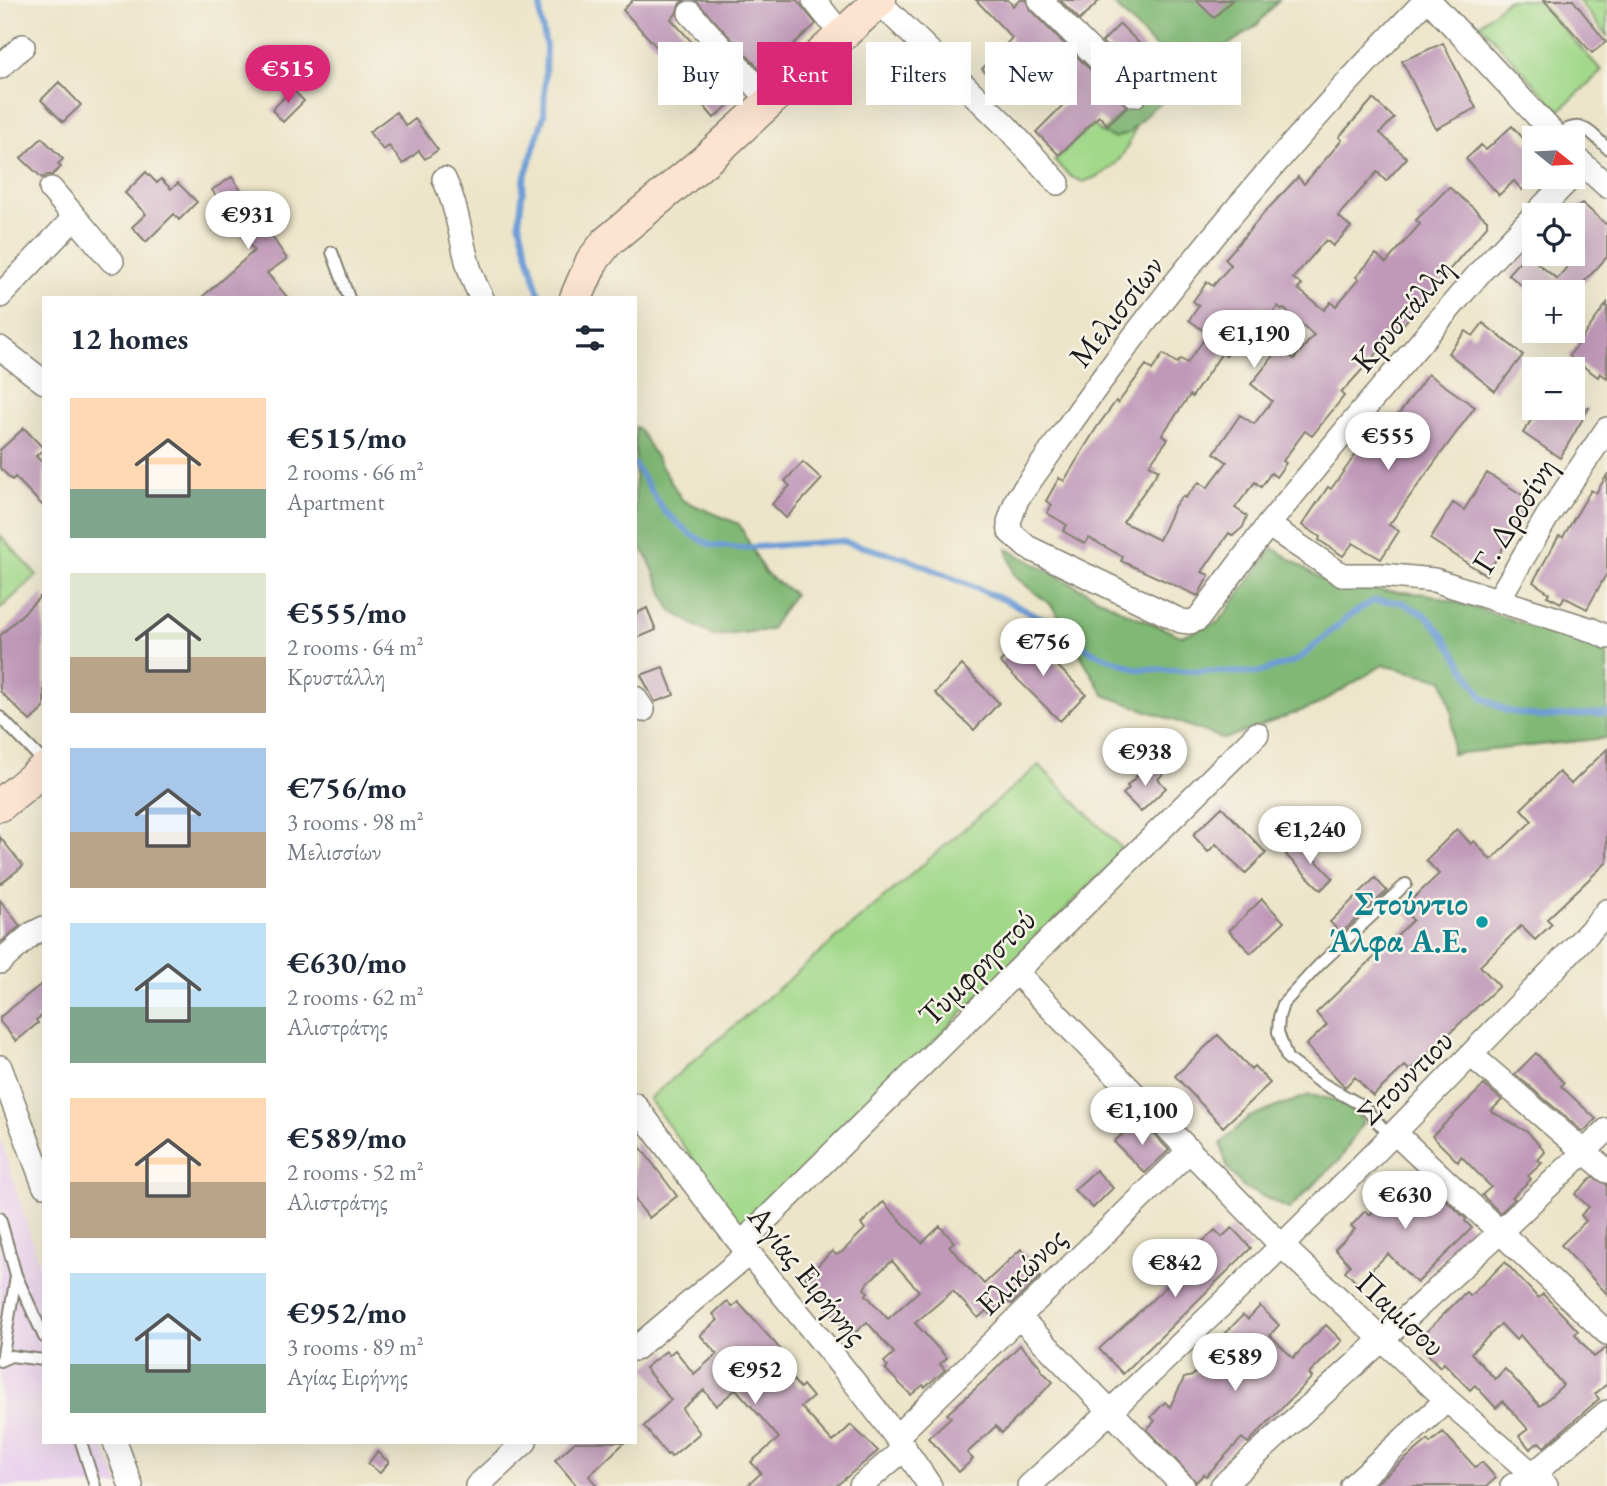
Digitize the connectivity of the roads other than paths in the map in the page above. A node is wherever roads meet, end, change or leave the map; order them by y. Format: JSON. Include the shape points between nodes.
{"nodes":[{"id":1,"x":814,"y":0,"type":"edge"},
{"id":2,"x":1040,"y":0,"type":"edge"},
{"id":3,"x":1428,"y":0,"type":"edge"},
{"id":4,"x":879,"y":1,"type":"edge"},
{"id":5,"x":690,"y":13,"type":"dead end"},
{"id":6,"x":842,"y":35,"type":"junction"},
{"id":7,"x":834,"y":42,"type":"edge"},
{"id":8,"x":23,"y":46,"type":"dead end"},
{"id":9,"x":1091,"y":51,"type":"edge"},
{"id":10,"x":0,"y":67,"type":"edge"},
{"id":11,"x":757,"y":87,"type":"edge"},
{"id":12,"x":766,"y":105,"type":"edge"},
{"id":13,"x":1547,"y":126,"type":"edge"},
{"id":14,"x":1586,"y":130,"type":"edge"},
{"id":15,"x":1607,"y":148,"type":"edge"},
{"id":16,"x":1586,"y":175,"type":"edge"},
{"id":17,"x":444,"y":179,"type":"dead end"},
{"id":18,"x":1058,"y":183,"type":"dead end"},
{"id":19,"x":1607,"y":187,"type":"edge"},
{"id":20,"x":51,"y":189,"type":"dead end"},
{"id":21,"x":1556,"y":189,"type":"edge"},
{"id":22,"x":75,"y":217,"type":"junction"},
{"id":23,"x":332,"y":252,"type":"dead end"},
{"id":24,"x":112,"y":261,"type":"dead end"},
{"id":25,"x":0,"y":296,"type":"edge"},
{"id":26,"x":348,"y":296,"type":"edge"},
{"id":27,"x":481,"y":296,"type":"edge"},
{"id":28,"x":577,"y":296,"type":"edge"},
{"id":29,"x":0,"y":348,"type":"edge"},
{"id":30,"x":42,"y":380,"type":"edge"},
{"id":31,"x":1607,"y":429,"type":"edge"},
{"id":32,"x":1268,"y":525,"type":"junction"},
{"id":33,"x":1497,"y":600,"type":"junction"},
{"id":34,"x":1181,"y":621,"type":"joint"},
{"id":35,"x":1607,"y":637,"type":"edge"},
{"id":36,"x":0,"y":717,"type":"edge"},
{"id":37,"x":1256,"y":734,"type":"dead end"},
{"id":38,"x":42,"y":760,"type":"edge"},
{"id":39,"x":42,"y":771,"type":"edge"},
{"id":40,"x":0,"y":805,"type":"edge"},
{"id":41,"x":1406,"y":884,"type":"dead end"},
{"id":42,"x":1607,"y":911,"type":"edge"},
{"id":43,"x":42,"y":929,"type":"edge"},
{"id":44,"x":0,"y":962,"type":"edge"},
{"id":45,"x":1017,"y":973,"type":"junction"},
{"id":46,"x":1471,"y":1055,"type":"junction"},
{"id":47,"x":0,"y":1067,"type":"edge"},
{"id":48,"x":637,"y":1108,"type":"edge"},
{"id":49,"x":1607,"y":1130,"type":"edge"},
{"id":50,"x":1393,"y":1135,"type":"junction"},
{"id":51,"x":1190,"y":1150,"type":"junction"},
{"id":52,"x":1583,"y":1152,"type":"junction"},
{"id":53,"x":1607,"y":1171,"type":"edge"},
{"id":54,"x":42,"y":1178,"type":"edge"},
{"id":55,"x":0,"y":1218,"type":"edge"},
{"id":56,"x":1500,"y":1232,"type":"junction"},
{"id":57,"x":1281,"y":1245,"type":"junction"},
{"id":58,"x":745,"y":1249,"type":"junction"},
{"id":59,"x":16,"y":1275,"type":"junction"},
{"id":60,"x":1019,"y":1317,"type":"junction"},
{"id":61,"x":42,"y":1333,"type":"edge"},
{"id":62,"x":1607,"y":1333,"type":"edge"},
{"id":63,"x":1382,"y":1339,"type":"junction"},
{"id":64,"x":637,"y":1347,"type":"edge"},
{"id":65,"x":1,"y":1360,"type":"edge"},
{"id":66,"x":42,"y":1360,"type":"edge"},
{"id":67,"x":1447,"y":1400,"type":"junction"},
{"id":68,"x":1607,"y":1412,"type":"edge"},
{"id":69,"x":1110,"y":1413,"type":"junction"},
{"id":70,"x":900,"y":1442,"type":"junction"},
{"id":71,"x":82,"y":1444,"type":"edge"},
{"id":72,"x":116,"y":1444,"type":"edge"},
{"id":73,"x":523,"y":1444,"type":"edge"},
{"id":74,"x":1539,"y":1480,"type":"edge"},
{"id":75,"x":95,"y":1486,"type":"edge"},
{"id":76,"x":131,"y":1486,"type":"edge"},
{"id":77,"x":477,"y":1486,"type":"edge"},
{"id":78,"x":861,"y":1486,"type":"edge"},
{"id":79,"x":930,"y":1486,"type":"edge"},
{"id":80,"x":1029,"y":1486,"type":"edge"},
{"id":81,"x":1183,"y":1486,"type":"edge"},
{"id":82,"x":1222,"y":1486,"type":"edge"},
{"id":83,"x":1352,"y":1486,"type":"edge"},
{"id":84,"x":1512,"y":1486,"type":"edge"}],
"edges":[{"from":1,"to":6,"type":"street"},
{"from":2,"to":9,"type":"street"},
{"from":3,"to":13,"type":"street"},
{"from":3,"to":34,"type":"street","name":"Μελισσίων","via":[[1235,210],[1106,373],[1012,510],[1010,532],[1027,547]]},
{"from":4,"to":6,"type":"street"},
{"from":4,"to":18,"type":"street"},
{"from":5,"to":11,"type":"street"},
{"from":6,"to":7,"type":"street"},
{"from":8,"to":10,"type":"street"},
{"from":12,"to":28,"type":"street","via":[[607,242],[585,274]]},
{"from":14,"to":15,"type":"lane"},
{"from":16,"to":19,"type":"street"},
{"from":17,"to":27,"type":"street","via":[[453,197],[466,265]]},
{"from":20,"to":22,"type":"street"},
{"from":21,"to":32,"type":"street","name":"Κρυστάλλη"},
{"from":22,"to":24,"type":"street"},
{"from":22,"to":25,"type":"street"},
{"from":23,"to":26,"type":"lane"},
{"from":29,"to":30,"type":"street"},
{"from":31,"to":33,"type":"street","name":"Γ. Δροσίνη"},
{"from":32,"to":33,"type":"street","via":[[1342,575],[1434,580]]},
{"from":32,"to":34,"type":"street","name":"Κρυστάλλη","via":[[1205,612],[1190,622]]},
{"from":33,"to":35,"type":"street"},
{"from":36,"to":38,"type":"lane"},
{"from":37,"to":45,"type":"street","name":"Τυμφρηστού"},
{"from":39,"to":40,"type":"street"},
{"from":41,"to":50,"type":"lane","via":[[1283,1004],[1278,1032],[1287,1058],[1363,1106]]},
{"from":42,"to":46,"type":"street","name":"Στουντιου"},
{"from":43,"to":44,"type":"street"},
{"from":45,"to":51,"type":"street","name":"Παμίσου"},
{"from":45,"to":58,"type":"street","name":"Τυμφρηστού"},
{"from":46,"to":50,"type":"street","name":"Στουντιου"},
{"from":46,"to":52,"type":"street"},
{"from":47,"to":54,"type":"street"},
{"from":48,"to":58,"type":"street","name":"Αγίας Ειρήνης"},
{"from":49,"to":52,"type":"street"},
{"from":50,"to":56,"type":"street"},
{"from":50,"to":57,"type":"street","name":"Στουντιου"},
{"from":51,"to":57,"type":"street","name":"Παμίσου"},
{"from":51,"to":60,"type":"street","name":"Ελικώνος"},
{"from":52,"to":53,"type":"street"},
{"from":52,"to":56,"type":"street"},
{"from":55,"to":59,"type":"lane"},
{"from":56,"to":62,"type":"street"},
{"from":56,"to":63,"type":"street"},
{"from":57,"to":63,"type":"street","name":"Παμίσου"},
{"from":57,"to":69,"type":"street","name":"Στουντιου"},
{"from":58,"to":64,"type":"street","name":"Τυμφρηστού"},
{"from":58,"to":70,"type":"street","name":"Αγίας Ειρήνης"},
{"from":59,"to":61,"type":"lane"},
{"from":59,"to":65,"type":"lane"},
{"from":60,"to":69,"type":"street"},
{"from":60,"to":70,"type":"street","name":"Ελικώνος"},
{"from":63,"to":67,"type":"street","name":"Παμίσου"},
{"from":63,"to":82,"type":"street"},
{"from":65,"to":66,"type":"lane","via":[[11,1356]]},
{"from":67,"to":74,"type":"street","name":"Παμίσου"},
{"from":67,"to":83,"type":"street"},
{"from":68,"to":74,"type":"street"},
{"from":69,"to":80,"type":"street","name":"Στουντιου"},
{"from":69,"to":81,"type":"street"},
{"from":70,"to":78,"type":"street","name":"Ελικώνος"},
{"from":70,"to":79,"type":"street","name":"Αγίας Ειρήνης"},
{"from":71,"to":75,"type":"lane"},
{"from":72,"to":76,"type":"street"},
{"from":73,"to":77,"type":"street"},
{"from":74,"to":84,"type":"street"}]}
